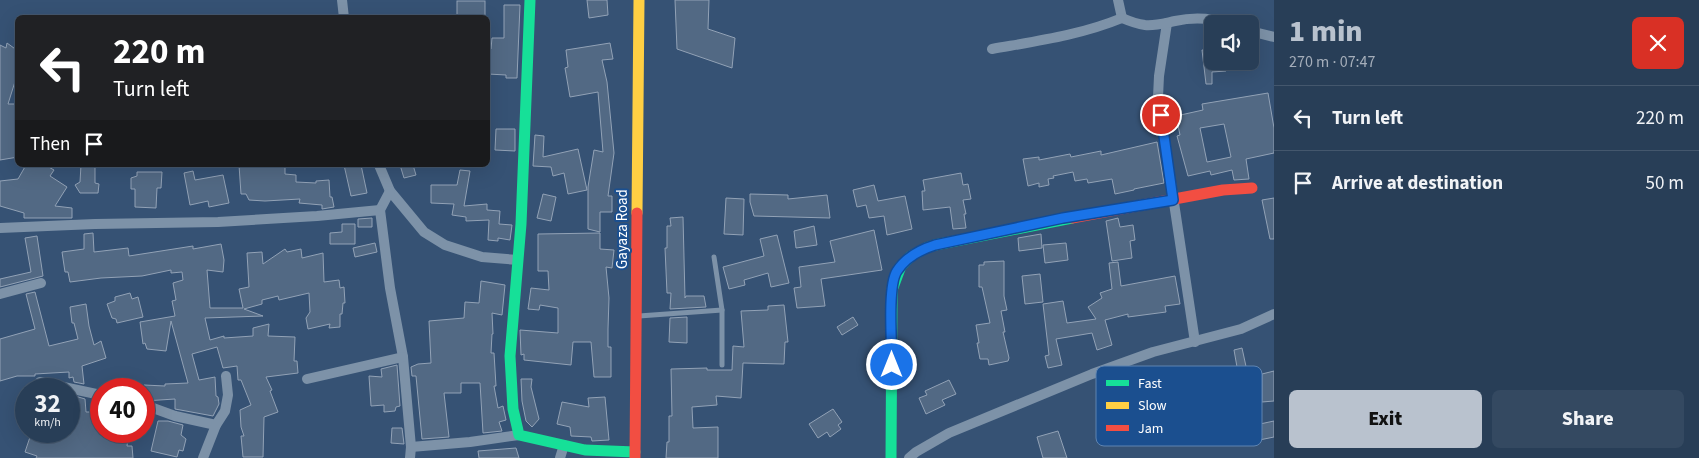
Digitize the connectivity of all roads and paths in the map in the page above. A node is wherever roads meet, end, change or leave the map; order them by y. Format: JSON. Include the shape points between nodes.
{"nodes":[{"id":1,"x":342,"y":0,"type":"edge"},
{"id":2,"x":530,"y":0,"type":"edge"},
{"id":3,"x":639,"y":0,"type":"edge"},
{"id":4,"x":1118,"y":0,"type":"edge"},
{"id":5,"x":344,"y":15,"type":"edge"},
{"id":6,"x":1122,"y":18,"type":"junction"},
{"id":7,"x":1204,"y":18,"type":"edge"},
{"id":8,"x":1167,"y":23,"type":"junction"},
{"id":9,"x":1259,"y":33,"type":"edge"},
{"id":10,"x":1274,"y":37,"type":"edge"},
{"id":11,"x":992,"y":49,"type":"dead end"},
{"id":12,"x":380,"y":167,"type":"edge"},
{"id":13,"x":1252,"y":188,"type":"dead end"},
{"id":14,"x":390,"y":191,"type":"junction"},
{"id":15,"x":1173,"y":200,"type":"junction"},
{"id":16,"x":380,"y":210,"type":"junction"},
{"id":17,"x":0,"y":228,"type":"edge"},
{"id":18,"x":714,"y":257,"type":"dead end"},
{"id":19,"x":518,"y":260,"type":"junction"},
{"id":20,"x":41,"y":283,"type":"dead end"},
{"id":21,"x":0,"y":294,"type":"edge"},
{"id":22,"x":722,"y":310,"type":"junction"},
{"id":23,"x":1274,"y":314,"type":"edge"},
{"id":24,"x":636,"y":316,"type":"junction"},
{"id":25,"x":1195,"y":342,"type":"junction"},
{"id":26,"x":403,"y":357,"type":"junction"},
{"id":27,"x":722,"y":365,"type":"dead end"},
{"id":28,"x":1116,"y":366,"type":"edge"},
{"id":29,"x":1096,"y":374,"type":"edge"},
{"id":30,"x":226,"y":376,"type":"dead end"},
{"id":31,"x":307,"y":379,"type":"dead end"},
{"id":32,"x":155,"y":409,"type":"edge"},
{"id":33,"x":216,"y":425,"type":"junction"},
{"id":34,"x":519,"y":435,"type":"junction"},
{"id":35,"x":564,"y":445,"type":"junction"},
{"id":36,"x":412,"y":447,"type":"junction"},
{"id":37,"x":635,"y":455,"type":"edge"},
{"id":38,"x":203,"y":458,"type":"edge"},
{"id":39,"x":410,"y":458,"type":"edge"},
{"id":40,"x":560,"y":458,"type":"edge"},
{"id":41,"x":891,"y":458,"type":"edge"},
{"id":42,"x":909,"y":458,"type":"edge"}],
"edges":[{"from":1,"to":5,"type":"street"},
{"from":2,"to":19,"type":"street"},
{"from":3,"to":24,"type":"street","name":"Gayaza Road"},
{"from":4,"to":6,"type":"street"},
{"from":6,"to":8,"type":"street","via":[[1142,25]]},
{"from":6,"to":11,"type":"street","via":[[1074,34]]},
{"from":7,"to":8,"type":"street"},
{"from":8,"to":15,"type":"street","via":[[1158,98]]},
{"from":9,"to":10,"type":"street"},
{"from":12,"to":14,"type":"street"},
{"from":13,"to":15,"type":"street"},
{"from":14,"to":16,"type":"street"},
{"from":14,"to":19,"type":"street","via":[[424,232],[445,245],[482,257]]},
{"from":15,"to":25,"type":"street"},
{"from":15,"to":41,"type":"street","via":[[1063,218],[935,245],[919,250],[905,261],[896,273],[892,290]]},
{"from":16,"to":17,"type":"street","via":[[218,222]]},
{"from":16,"to":26,"type":"street"},
{"from":18,"to":22,"type":"lane"},
{"from":19,"to":34,"type":"street","via":[[509,364]]},
{"from":20,"to":21,"type":"street"},
{"from":22,"to":24,"type":"lane"},
{"from":22,"to":27,"type":"lane"},
{"from":23,"to":25,"type":"street","via":[[1240,329]]},
{"from":24,"to":37,"type":"street","name":"Gayaza Road"},
{"from":25,"to":28,"type":"street"},
{"from":26,"to":31,"type":"street"},
{"from":26,"to":36,"type":"street"},
{"from":29,"to":42,"type":"street","via":[[949,433]]},
{"from":30,"to":33,"type":"street","via":[[228,395],[225,411]]},
{"from":32,"to":33,"type":"street"},
{"from":33,"to":38,"type":"street"},
{"from":34,"to":35,"type":"street"},
{"from":34,"to":36,"type":"street"},
{"from":35,"to":37,"type":"street"},
{"from":35,"to":40,"type":"street"},
{"from":36,"to":39,"type":"street"}]}
